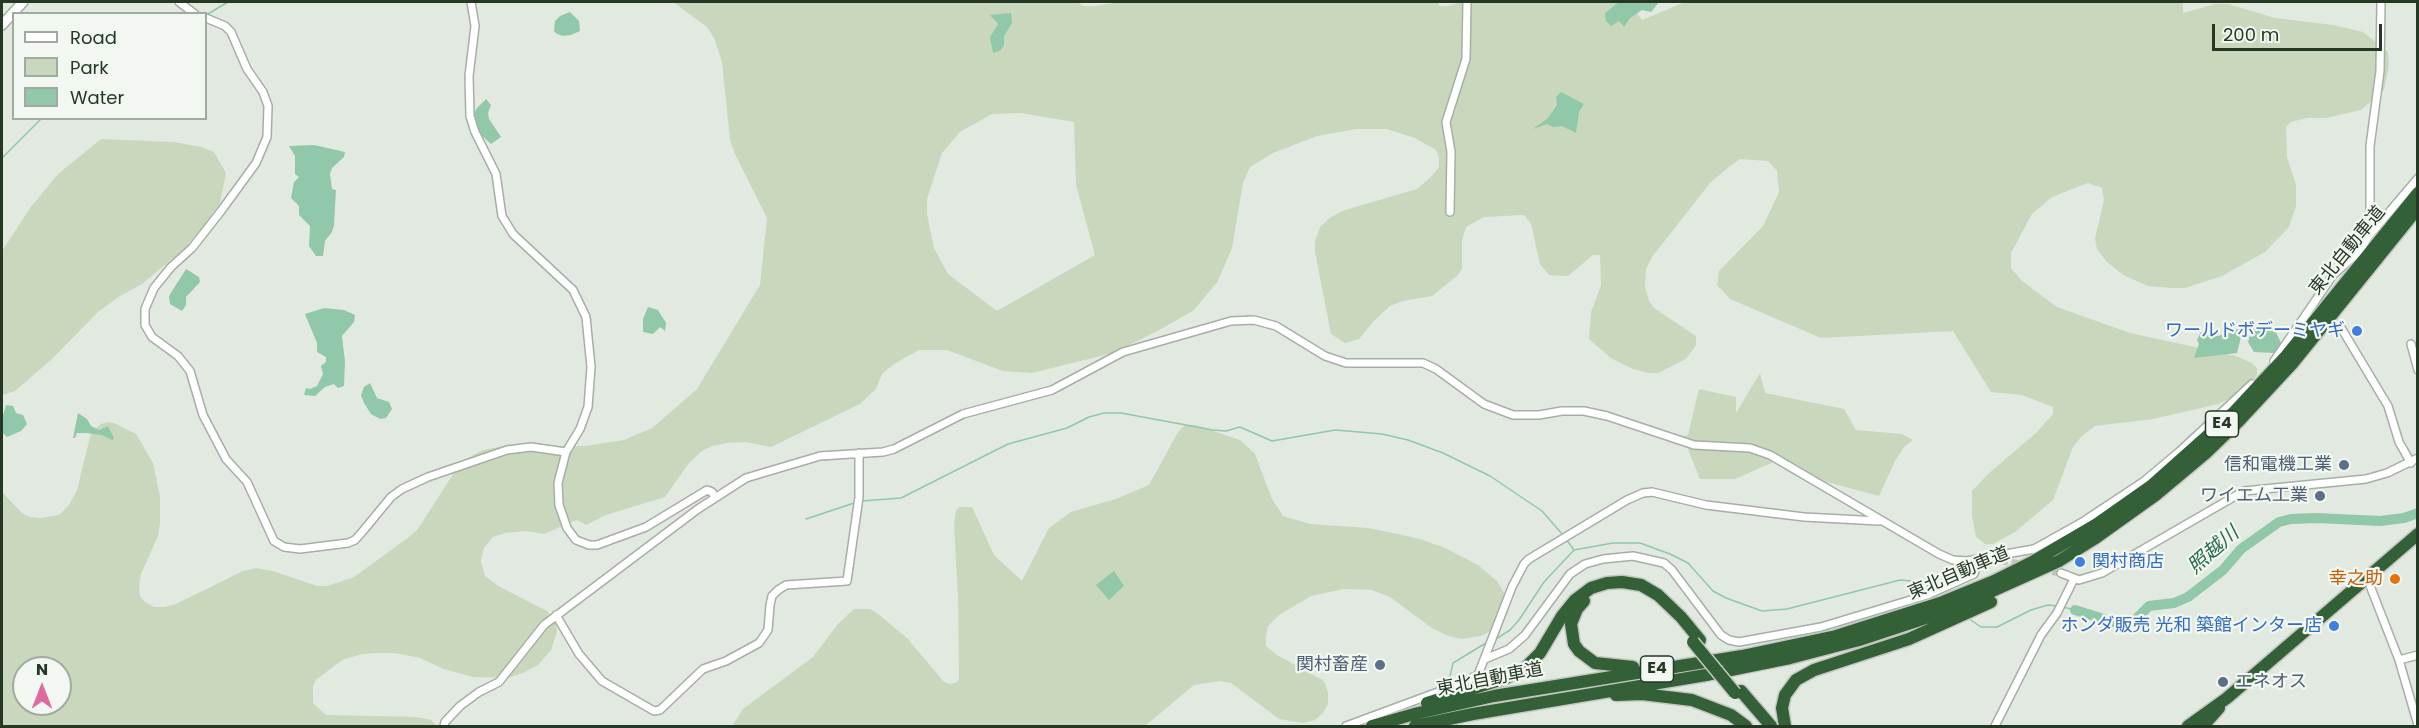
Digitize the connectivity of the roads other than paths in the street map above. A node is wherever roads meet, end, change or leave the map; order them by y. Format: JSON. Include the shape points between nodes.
{"nodes":[{"id":1,"x":180,"y":2,"type":"edge"},
{"id":2,"x":471,"y":2,"type":"edge"},
{"id":3,"x":1467,"y":2,"type":"edge"},
{"id":4,"x":2381,"y":2,"type":"edge"},
{"id":5,"x":192,"y":12,"type":"edge"},
{"id":6,"x":207,"y":19,"type":"edge"},
{"id":7,"x":2418,"y":178,"type":"edge"},
{"id":8,"x":2418,"y":193,"type":"edge"},
{"id":9,"x":2418,"y":208,"type":"edge"},
{"id":10,"x":1450,"y":212,"type":"dead end"},
{"id":11,"x":2368,"y":237,"type":"junction"},
{"id":12,"x":2321,"y":295,"type":"junction"},
{"id":13,"x":2324,"y":304,"type":"dead end"},
{"id":14,"x":2340,"y":326,"type":"dead end"},
{"id":15,"x":2411,"y":344,"type":"dead end"},
{"id":16,"x":2418,"y":370,"type":"edge"},
{"id":17,"x":566,"y":452,"type":"junction"},
{"id":18,"x":859,"y":453,"type":"junction"},
{"id":19,"x":2414,"y":460,"type":"edge"},
{"id":20,"x":715,"y":497,"type":"junction"},
{"id":21,"x":1880,"y":521,"type":"junction"},
{"id":22,"x":2418,"y":534,"type":"edge"},
{"id":23,"x":1979,"y":559,"type":"junction"},
{"id":24,"x":2061,"y":573,"type":"tunnel mouth"},
{"id":25,"x":2367,"y":578,"type":"junction"},
{"id":26,"x":2073,"y":579,"type":"junction"},
{"id":27,"x":1977,"y":598,"type":"junction"},
{"id":28,"x":1948,"y":611,"type":"junction"},
{"id":29,"x":556,"y":615,"type":"junction"},
{"id":30,"x":1696,"y":641,"type":"junction"},
{"id":31,"x":2418,"y":655,"type":"edge"},
{"id":32,"x":1485,"y":659,"type":"junction"},
{"id":33,"x":2399,"y":660,"type":"junction"},
{"id":34,"x":1665,"y":668,"type":"junction"},
{"id":35,"x":1738,"y":692,"type":"junction"},
{"id":36,"x":2227,"y":698,"type":"junction"},
{"id":37,"x":1540,"y":702,"type":"junction"},
{"id":38,"x":2418,"y":725,"type":"edge"},
{"id":39,"x":444,"y":726,"type":"edge"},
{"id":40,"x":1346,"y":726,"type":"edge"},
{"id":41,"x":1367,"y":726,"type":"edge"},
{"id":42,"x":1372,"y":726,"type":"edge"},
{"id":43,"x":1415,"y":726,"type":"edge"},
{"id":44,"x":1746,"y":726,"type":"edge"},
{"id":45,"x":1762,"y":726,"type":"edge"},
{"id":46,"x":1771,"y":726,"type":"edge"},
{"id":47,"x":1785,"y":726,"type":"edge"},
{"id":48,"x":1995,"y":726,"type":"edge"},
{"id":49,"x":2188,"y":726,"type":"edge"},
{"id":50,"x":2203,"y":726,"type":"edge"}],
"edges":[{"from":1,"to":5,"type":"street"},
{"from":2,"to":17,"type":"street","via":[[475,26],[467,94],[470,116],[496,174],[502,216],[513,234],[573,290],[586,317],[591,367],[588,407]]},
{"from":3,"to":10,"type":"street","via":[[1466,59],[1446,122],[1451,152]]},
{"from":4,"to":11,"type":"street","via":[[2380,71],[2370,146]]},
{"from":6,"to":17,"type":"street","via":[[231,32],[247,69],[263,92],[268,106],[267,137],[256,163],[221,211],[154,288],[145,309],[145,325],[152,337],[178,356],[190,371],[203,415],[226,459],[247,482],[274,541],[300,549],[348,543],[392,497],[428,477],[507,450],[531,447]]},
{"from":7,"to":11,"type":"street"},
{"from":8,"to":27,"type":"highway","name":"東北自動車道","number":"E4","via":[[2286,356],[2200,444],[2151,486],[2097,524]]},
{"from":9,"to":27,"type":"highway","name":"東北自動車道","number":"E4","via":[[2292,364],[2206,453],[2157,494],[2015,590]]},
{"from":11,"to":12,"type":"street","via":[[2360,251],[2333,275]]},
{"from":12,"to":13,"type":"street"},
{"from":12,"to":23,"type":"street","via":[[2277,359],[2143,482],[2034,549]]},
{"from":14,"to":19,"type":"street","via":[[2388,406],[2399,442]]},
{"from":15,"to":16,"type":"street"},
{"from":17,"to":20,"type":"street","via":[[558,483],[560,510],[573,536],[589,545],[606,543],[646,527],[707,490]]},
{"from":18,"to":20,"type":"street","via":[[820,456],[777,467],[746,478]]},
{"from":18,"to":21,"type":"street","via":[[894,449],[963,414],[1052,390],[1123,352],[1231,321],[1254,320],[1276,326],[1325,356],[1346,363],[1423,363],[1484,404],[1513,415],[1584,411],[1694,445],[1750,448],[1770,455]]},
{"from":18,"to":29,"type":"street","via":[[859,496],[848,581],[786,585],[778,590],[772,596],[768,630],[759,643],[702,669],[657,711],[602,681],[579,654]]},
{"from":19,"to":26,"type":"street","via":[[2366,479],[2244,491],[2102,573]]},
{"from":20,"to":29,"type":"street"},
{"from":21,"to":23,"type":"street","via":[[1953,560]]},
{"from":21,"to":32,"type":"street","via":[[1706,505],[1652,492],[1627,500],[1524,564]]},
{"from":22,"to":25,"type":"highway"},
{"from":23,"to":32,"type":"street","via":[[1974,574],[1927,595],[1821,627],[1739,642],[1721,634],[1664,563],[1645,557],[1610,557],[1585,564],[1570,574],[1526,635],[1509,649]]},
{"from":24,"to":26,"type":"street"},
{"from":25,"to":33,"type":"street"},
{"from":25,"to":36,"type":"highway"},
{"from":26,"to":48,"type":"street"},
{"from":27,"to":28,"type":"highway","name":"東北自動車道","number":"E4"},
{"from":27,"to":28,"type":"highway"},
{"from":28,"to":34,"type":"highway","name":"東北自動車道","number":"E4","via":[[1742,656]]},
{"from":28,"to":37,"type":"highway","name":"東北自動車道","number":"E4","via":[[1790,658]]},
{"from":28,"to":47,"type":"highway","via":[[1908,639],[1814,670],[1796,680],[1785,695]]},
{"from":29,"to":39,"type":"street","via":[[499,682],[460,706]]},
{"from":30,"to":34,"type":"highway","via":[[1660,604],[1635,590],[1602,590],[1577,609],[1571,624],[1572,635],[1587,658],[1611,666]]},
{"from":30,"to":35,"type":"highway"},
{"from":30,"to":41,"type":"highway","via":[[1681,616],[1659,595],[1641,585],[1607,583],[1591,588],[1575,600],[1540,653],[1525,668]]},
{"from":31,"to":33,"type":"street"},
{"from":32,"to":40,"type":"street","via":[[1478,675]]},
{"from":33,"to":38,"type":"street"},
{"from":34,"to":42,"type":"highway","name":"東北自動車道","number":"E4","via":[[1494,696]]},
{"from":35,"to":45,"type":"highway"},
{"from":35,"to":46,"type":"highway"},
{"from":36,"to":49,"type":"highway"},
{"from":36,"to":50,"type":"highway"},
{"from":37,"to":43,"type":"highway","name":"東北自動車道","number":"E4"},
{"from":37,"to":44,"type":"highway","via":[[1611,695],[1673,696],[1713,707]]}]}
